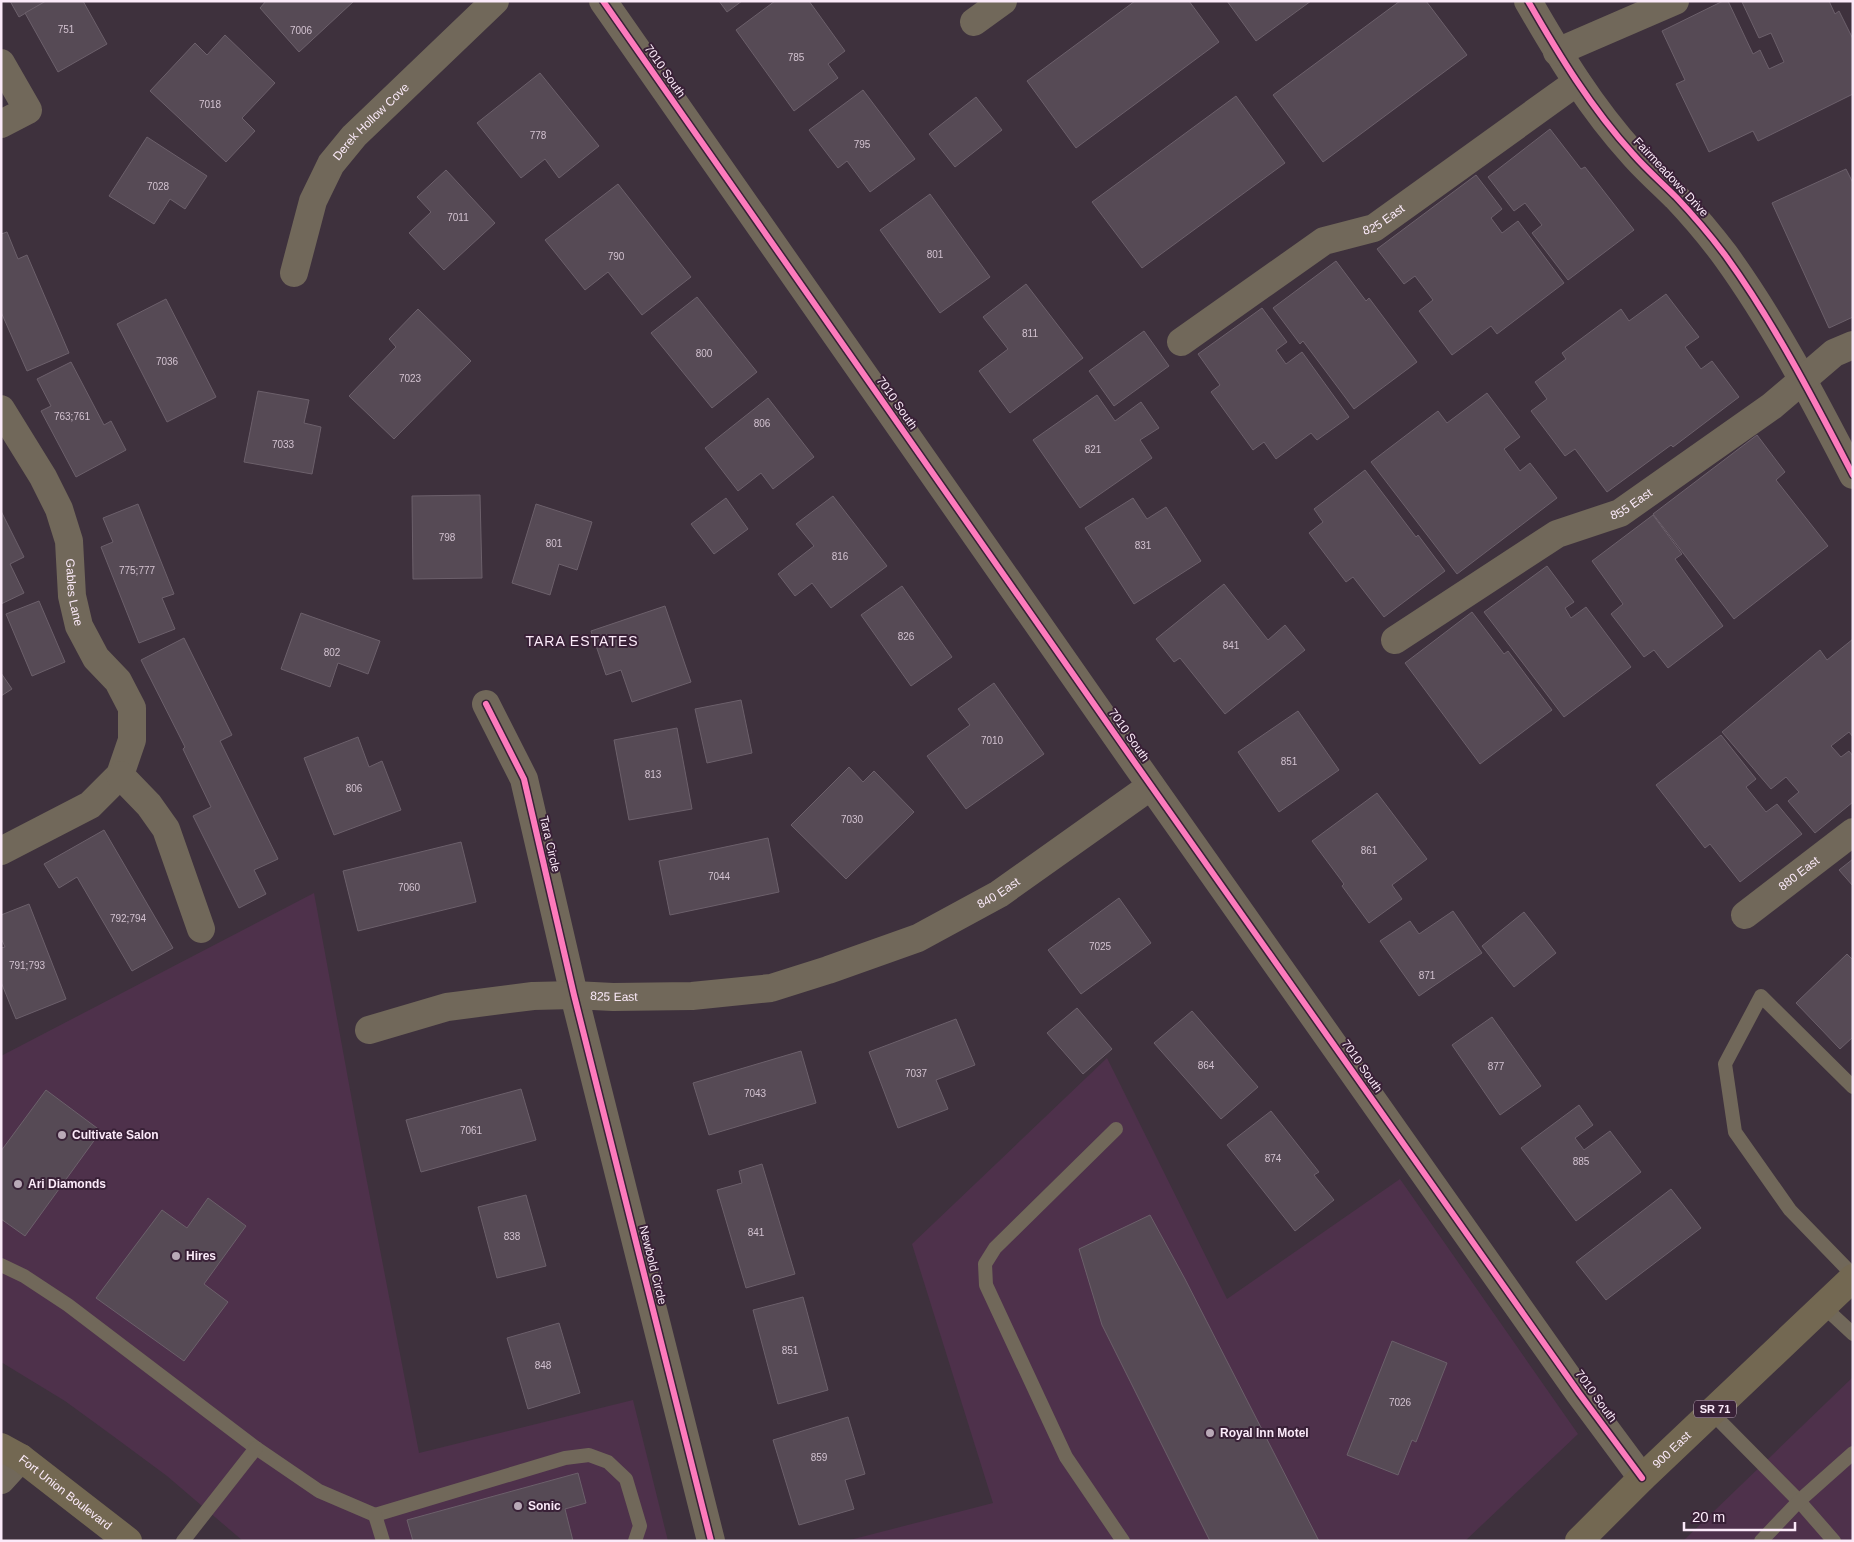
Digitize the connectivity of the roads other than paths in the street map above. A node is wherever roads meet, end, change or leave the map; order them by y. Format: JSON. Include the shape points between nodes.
{"nodes":[{"id":1,"x":494,"y":1,"type":"edge"},
{"id":2,"x":603,"y":1,"type":"edge"},
{"id":3,"x":1003,"y":1,"type":"edge"},
{"id":4,"x":1528,"y":1,"type":"edge"},
{"id":5,"x":1675,"y":1,"type":"edge"},
{"id":6,"x":974,"y":22,"type":"dead end"},
{"id":7,"x":1557,"y":52,"type":"junction"},
{"id":8,"x":1,"y":63,"type":"edge"},
{"id":9,"x":1576,"y":82,"type":"junction"},
{"id":10,"x":1,"y":124,"type":"edge"},
{"id":11,"x":294,"y":273,"type":"dead end"},
{"id":12,"x":1181,"y":342,"type":"dead end"},
{"id":13,"x":1853,"y":345,"type":"edge"},
{"id":14,"x":1803,"y":380,"type":"junction"},
{"id":15,"x":1,"y":409,"type":"edge"},
{"id":16,"x":1853,"y":475,"type":"edge"},
{"id":17,"x":1395,"y":640,"type":"dead end"},
{"id":18,"x":486,"y":704,"type":"dead end"},
{"id":19,"x":120,"y":775,"type":"junction"},
{"id":20,"x":1151,"y":786,"type":"junction"},
{"id":21,"x":1853,"y":832,"type":"edge"},
{"id":22,"x":1,"y":850,"type":"edge"},
{"id":23,"x":1745,"y":915,"type":"dead end"},
{"id":24,"x":201,"y":929,"type":"dead end"},
{"id":25,"x":828,"y":970,"type":"joint"},
{"id":26,"x":574,"y":995,"type":"junction"},
{"id":27,"x":369,"y":1030,"type":"dead end"},
{"id":28,"x":1853,"y":1087,"type":"edge"},
{"id":29,"x":1116,"y":1129,"type":"dead end"},
{"id":30,"x":1,"y":1265,"type":"edge"},
{"id":31,"x":1853,"y":1277,"type":"edge"},
{"id":32,"x":1824,"y":1306,"type":"junction"},
{"id":33,"x":1853,"y":1334,"type":"edge"},
{"id":34,"x":1711,"y":1412,"type":"junction"},
{"id":35,"x":256,"y":1448,"type":"junction"},
{"id":36,"x":11,"y":1452,"type":"edge"},
{"id":37,"x":1853,"y":1453,"type":"edge"},
{"id":38,"x":1642,"y":1478,"type":"junction"},
{"id":39,"x":1,"y":1480,"type":"edge"},
{"id":40,"x":1799,"y":1501,"type":"junction"},
{"id":41,"x":375,"y":1515,"type":"junction"},
{"id":42,"x":128,"y":1541,"type":"edge"},
{"id":43,"x":183,"y":1541,"type":"edge"},
{"id":44,"x":384,"y":1541,"type":"edge"},
{"id":45,"x":635,"y":1541,"type":"edge"},
{"id":46,"x":711,"y":1541,"type":"edge"},
{"id":47,"x":1123,"y":1541,"type":"edge"},
{"id":48,"x":1579,"y":1541,"type":"edge"},
{"id":49,"x":1762,"y":1541,"type":"edge"},
{"id":50,"x":1834,"y":1541,"type":"edge"}],
"edges":[{"from":1,"to":11,"type":"street","name":"Derek Hollow Cove","via":[[354,136],[332,164],[313,201]]},
{"from":2,"to":20,"type":"street","name":"7010 South"},
{"from":3,"to":6,"type":"street"},
{"from":4,"to":7,"type":"street","name":"Fairmeadows Drive"},
{"from":5,"to":7,"type":"street"},
{"from":7,"to":9,"type":"street","name":"Fairmeadows Drive"},
{"from":8,"to":10,"type":"street","via":[[28,110]]},
{"from":9,"to":12,"type":"street","name":"825 East","via":[[1374,228],[1324,241]]},
{"from":9,"to":14,"type":"street","name":"Fairmeadows Drive","via":[[1633,154],[1678,199],[1725,255]]},
{"from":13,"to":14,"type":"street","name":"855 East","via":[[1834,353]]},
{"from":14,"to":16,"type":"street","name":"Fairmeadows Drive"},
{"from":14,"to":17,"type":"street","name":"855 East","via":[[1772,406],[1620,514],[1557,534]]},
{"from":15,"to":19,"type":"street","name":"Gables Lane","via":[[60,510],[69,541],[72,596],[79,626],[96,658],[118,681],[132,708],[132,740]]},
{"from":18,"to":26,"type":"street","name":"Tara Circle","via":[[524,778]]},
{"from":19,"to":22,"type":"street","name":"Gables Lane","via":[[90,805]]},
{"from":19,"to":24,"type":"street","via":[[149,805],[166,829]]},
{"from":20,"to":25,"type":"street","name":"840 East","via":[[999,894],[918,938]]},
{"from":20,"to":38,"type":"street","name":"7010 South"},
{"from":21,"to":23,"type":"street","name":"880 East"},
{"from":25,"to":26,"type":"street","name":"825 East","via":[[771,988],[692,996]]},
{"from":26,"to":27,"type":"street","name":"825 East","via":[[533,996],[447,1007]]},
{"from":26,"to":46,"type":"street","name":"Newbold Circle"},
{"from":28,"to":31,"type":"lane","via":[[1762,996],[1725,1064],[1736,1132],[1790,1210]]},
{"from":29,"to":47,"type":"lane","via":[[995,1248],[985,1264],[986,1285],[1066,1457]]},
{"from":30,"to":35,"type":"lane","via":[[68,1305]]},
{"from":31,"to":32,"type":"main road","name":"900 East","number":"SR 71"},
{"from":32,"to":33,"type":"lane"},
{"from":32,"to":34,"type":"main road","name":"900 East","number":"SR 71"},
{"from":34,"to":38,"type":"main road","name":"900 East","number":"SR 71"},
{"from":34,"to":40,"type":"lane"},
{"from":35,"to":41,"type":"lane","via":[[319,1491]]},
{"from":35,"to":43,"type":"lane"},
{"from":36,"to":39,"type":"street"},
{"from":36,"to":42,"type":"main road","name":"Fort Union Boulevard"},
{"from":37,"to":40,"type":"lane"},
{"from":38,"to":48,"type":"main road","name":"900 East","number":"SR 71"},
{"from":40,"to":49,"type":"lane"},
{"from":40,"to":50,"type":"lane"},
{"from":41,"to":44,"type":"lane"},
{"from":41,"to":45,"type":"lane","via":[[565,1458],[589,1455],[608,1462],[626,1479],[640,1526]]}]}
